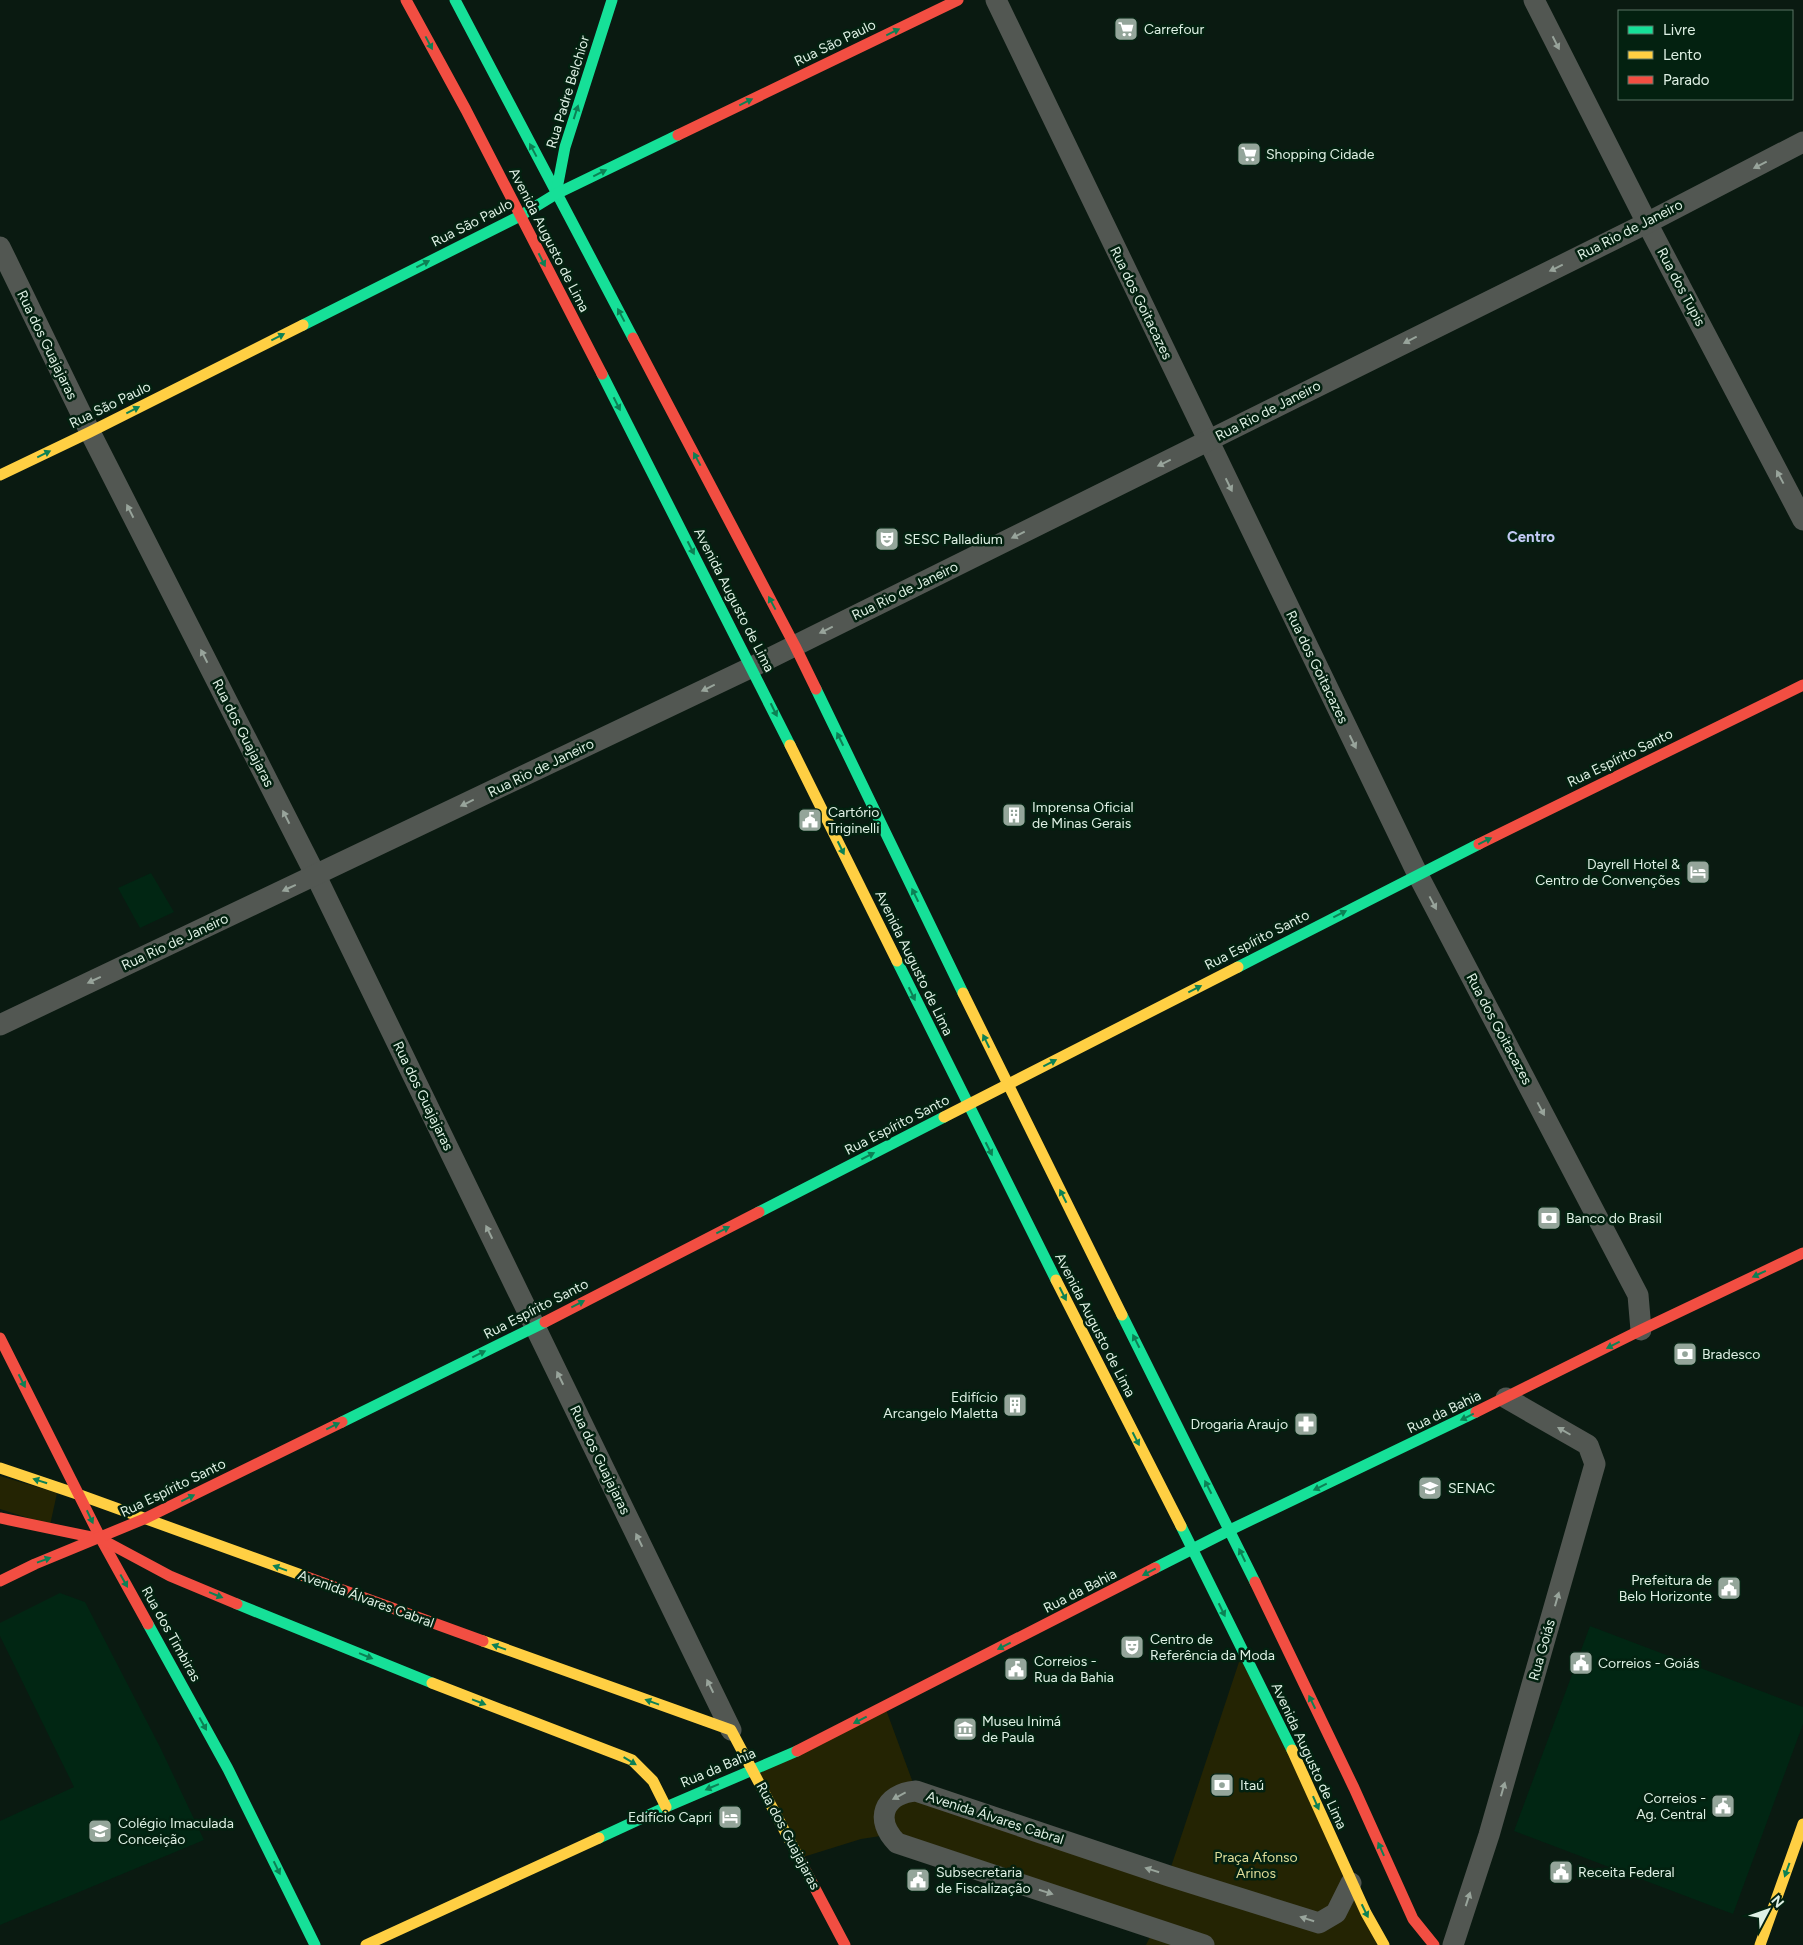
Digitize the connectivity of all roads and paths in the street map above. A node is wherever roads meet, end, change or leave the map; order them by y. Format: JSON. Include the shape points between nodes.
{"nodes":[{"id":1,"x":406,"y":0,"type":"edge"},
{"id":2,"x":455,"y":0,"type":"edge"},
{"id":3,"x":612,"y":0,"type":"edge"},
{"id":4,"x":958,"y":0,"type":"edge"},
{"id":5,"x":996,"y":0,"type":"edge"},
{"id":6,"x":1534,"y":0,"type":"edge"},
{"id":7,"x":1803,"y":142,"type":"edge"},
{"id":8,"x":556,"y":194,"type":"junction"},
{"id":9,"x":520,"y":216,"type":"junction"},
{"id":10,"x":1647,"y":223,"type":"junction"},
{"id":11,"x":0,"y":247,"type":"edge"},
{"id":12,"x":90,"y":432,"type":"junction"},
{"id":13,"x":1208,"y":441,"type":"junction"},
{"id":14,"x":0,"y":475,"type":"edge"},
{"id":15,"x":1803,"y":520,"type":"edge"},
{"id":16,"x":795,"y":646,"type":"junction"},
{"id":17,"x":752,"y":667,"type":"junction"},
{"id":18,"x":1803,"y":685,"type":"edge"},
{"id":19,"x":1418,"y":874,"type":"junction"},
{"id":20,"x":316,"y":876,"type":"junction"},
{"id":21,"x":0,"y":1025,"type":"edge"},
{"id":22,"x":1007,"y":1085,"type":"junction"},
{"id":23,"x":967,"y":1106,"type":"junction"},
{"id":24,"x":1803,"y":1253,"type":"edge"},
{"id":25,"x":535,"y":1326,"type":"junction"},
{"id":26,"x":1641,"y":1330,"type":"junction"},
{"id":27,"x":0,"y":1338,"type":"edge"},
{"id":28,"x":1506,"y":1398,"type":"junction"},
{"id":29,"x":0,"y":1468,"type":"edge"},
{"id":30,"x":80,"y":1494,"type":"junction"},
{"id":31,"x":0,"y":1518,"type":"edge"},
{"id":32,"x":144,"y":1519,"type":"junction"},
{"id":33,"x":1230,"y":1530,"type":"junction"},
{"id":34,"x":101,"y":1539,"type":"junction"},
{"id":35,"x":1193,"y":1550,"type":"junction"},
{"id":36,"x":0,"y":1581,"type":"edge"},
{"id":37,"x":731,"y":1730,"type":"junction"},
{"id":38,"x":753,"y":1770,"type":"junction"},
{"id":39,"x":666,"y":1806,"type":"junction"},
{"id":40,"x":1803,"y":1824,"type":"edge"},
{"id":41,"x":1351,"y":1882,"type":"junction"},
{"id":42,"x":1413,"y":1919,"type":"junction"},
{"id":43,"x":1410,"y":1936,"type":"dead end"},
{"id":44,"x":1380,"y":1943,"type":"edge"},
{"id":45,"x":315,"y":1945,"type":"edge"},
{"id":46,"x":366,"y":1945,"type":"edge"},
{"id":47,"x":845,"y":1945,"type":"edge"},
{"id":48,"x":1204,"y":1945,"type":"edge"},
{"id":49,"x":1434,"y":1945,"type":"edge"},
{"id":50,"x":1453,"y":1945,"type":"edge"},
{"id":51,"x":1760,"y":1945,"type":"edge"}],
"edges":[{"from":1,"to":9,"type":"street","name":"Avenida Augusto de Lima","one_way":true},
{"from":8,"to":2,"type":"street","name":"Avenida Augusto de Lima","one_way":true},
{"from":8,"to":3,"type":"street","name":"Rua Padre Belchior","one_way":true,"via":[[565,146]]},
{"from":8,"to":4,"type":"street","name":"Rua São Paulo","one_way":true},
{"from":5,"to":13,"type":"street","name":"Rua dos Goitacazes"},
{"from":6,"to":10,"type":"street","name":"Rua dos Tupis","one_way":true},
{"from":7,"to":10,"type":"street","name":"Rua Rio de Janeiro","one_way":true},
{"from":8,"to":9,"type":"street","name":"Rua São Paulo"},
{"from":16,"to":8,"type":"street","name":"Avenida Augusto de Lima","one_way":true},
{"from":12,"to":9,"type":"street","name":"Rua São Paulo","one_way":true},
{"from":9,"to":17,"type":"street","name":"Avenida Augusto de Lima","one_way":true},
{"from":10,"to":13,"type":"street","name":"Rua Rio de Janeiro","one_way":true},
{"from":15,"to":10,"type":"street","name":"Rua dos Tupis","one_way":true},
{"from":11,"to":12,"type":"street","name":"Rua dos Guajajaras"},
{"from":14,"to":12,"type":"street","name":"Rua São Paulo","one_way":true},
{"from":20,"to":12,"type":"street","name":"Rua dos Guajajaras","one_way":true},
{"from":13,"to":16,"type":"street","name":"Rua Rio de Janeiro","one_way":true},
{"from":13,"to":19,"type":"street","name":"Rua dos Goitacazes","one_way":true},
{"from":16,"to":17,"type":"street","name":"Rua Rio de Janeiro"},
{"from":22,"to":16,"type":"street","name":"Avenida Augusto de Lima","one_way":true},
{"from":17,"to":20,"type":"street","name":"Rua Rio de Janeiro","one_way":true},
{"from":17,"to":23,"type":"street","name":"Avenida Augusto de Lima","one_way":true},
{"from":19,"to":18,"type":"street","name":"Rua Espírito Santo","one_way":true},
{"from":22,"to":19,"type":"street","name":"Rua Espírito Santo","one_way":true},
{"from":19,"to":26,"type":"street","name":"Rua dos Goitacazes","one_way":true,"via":[[1638,1295]]},
{"from":20,"to":21,"type":"street","name":"Rua Rio de Janeiro","one_way":true},
{"from":25,"to":20,"type":"street","name":"Rua dos Guajajaras","one_way":true},
{"from":22,"to":23,"type":"street","name":"Rua Espírito Santo"},
{"from":33,"to":22,"type":"street","name":"Avenida Augusto de Lima","one_way":true},
{"from":25,"to":23,"type":"street","name":"Rua Espírito Santo","one_way":true},
{"from":23,"to":35,"type":"street","name":"Avenida Augusto de Lima","one_way":true},
{"from":24,"to":26,"type":"street","name":"Rua da Bahia","one_way":true},
{"from":32,"to":25,"type":"street","name":"Rua Espírito Santo","one_way":true},
{"from":37,"to":25,"type":"street","name":"Rua dos Guajajaras","one_way":true},
{"from":26,"to":28,"type":"street","name":"Rua da Bahia","one_way":true},
{"from":27,"to":30,"type":"street","name":"Rua dos Timbiras","one_way":true},
{"from":28,"to":33,"type":"street","name":"Rua da Bahia","one_way":true},
{"from":50,"to":28,"type":"street","name":"Rua Goiás","one_way":true,"via":[[1489,1836],[1596,1464],[1588,1445]]},
{"from":30,"to":29,"type":"street","name":"Avenida Álvares Cabral","one_way":true},
{"from":30,"to":32,"type":"street","name":"Avenida Álvares Cabral"},
{"from":30,"to":34,"type":"street","name":"Rua dos Timbiras","one_way":true},
{"from":31,"to":34,"type":"street"},
{"from":32,"to":34,"type":"street","name":"Rua Espírito Santo"},
{"from":37,"to":32,"type":"street","name":"Avenida Álvares Cabral","one_way":true},
{"from":33,"to":35,"type":"street","name":"Rua da Bahia"},
{"from":42,"to":33,"type":"street","name":"Avenida Augusto de Lima","one_way":true},
{"from":36,"to":34,"type":"street","name":"Rua Espírito Santo","one_way":true,"via":[[30,1565]]},
{"from":34,"to":39,"type":"street","one_way":true,"via":[[170,1576],[434,1684],[632,1760],[653,1780]]},
{"from":34,"to":45,"type":"street","name":"Rua dos Timbiras","one_way":true,"via":[[228,1769]]},
{"from":35,"to":38,"type":"street","name":"Rua da Bahia","one_way":true,"via":[[802,1749]]},
{"from":35,"to":41,"type":"street","name":"Avenida Augusto de Lima","one_way":true,"via":[[1297,1760]]},
{"from":37,"to":38,"type":"street","name":"Rua dos Guajajaras"},
{"from":38,"to":39,"type":"street","name":"Rua da Bahia","one_way":true},
{"from":38,"to":47,"type":"street","name":"Rua dos Guajajaras"},
{"from":39,"to":46,"type":"street","name":"Rua da Bahia"},
{"from":40,"to":51,"type":"street","one_way":true},
{"from":41,"to":44,"type":"street","name":"Avenida Augusto de Lima","one_way":true},
{"from":41,"to":48,"type":"street","name":"Avenida Álvares Cabral","one_way":true,"via":[[1336,1913],[1319,1923],[916,1791],[902,1793],[890,1800],[884,1812],[887,1834],[897,1843]]},
{"from":42,"to":43,"type":"street"},
{"from":42,"to":49,"type":"street"}]}
